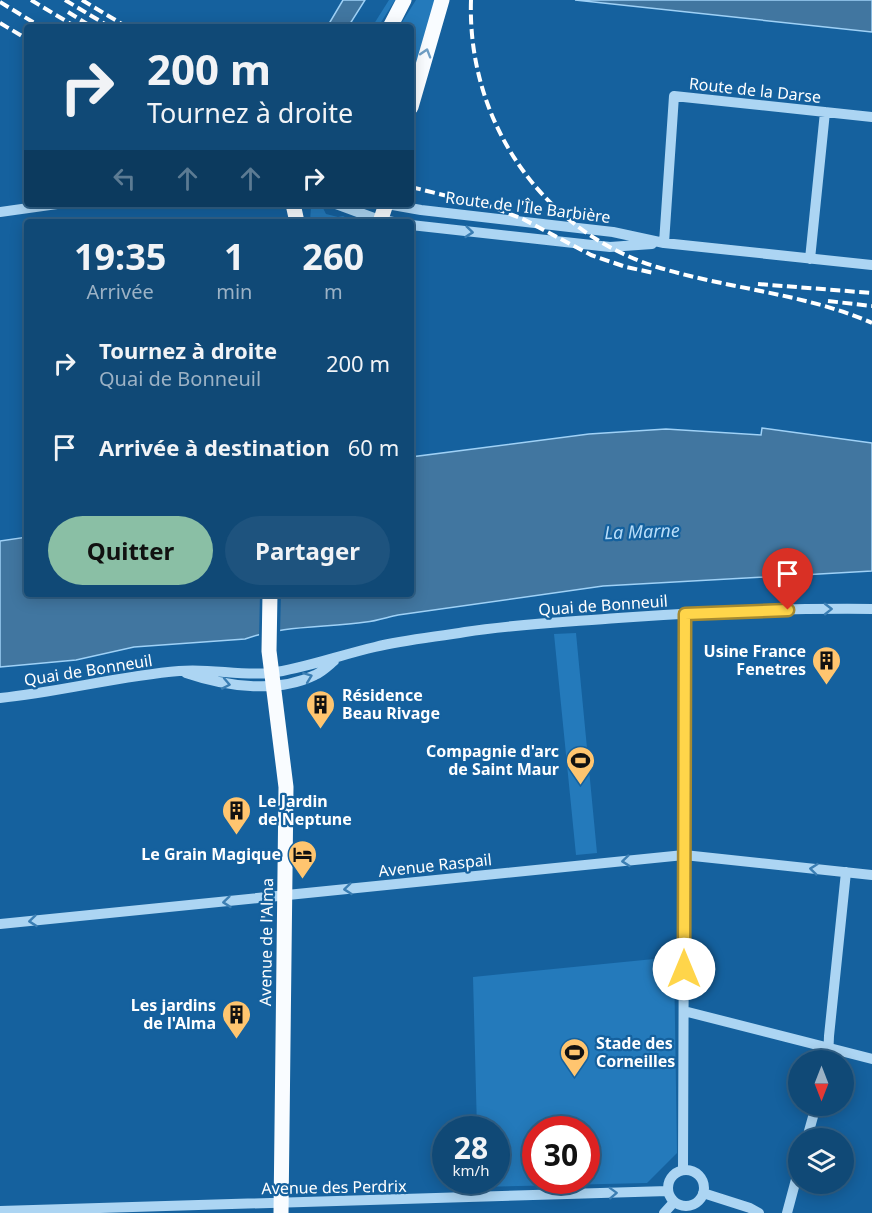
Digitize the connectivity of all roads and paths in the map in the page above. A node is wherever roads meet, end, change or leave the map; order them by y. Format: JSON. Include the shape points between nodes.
{"nodes":[{"id":1,"x":404,"y":0,"type":"edge"},
{"id":2,"x":442,"y":0,"type":"edge"},
{"id":3,"x":392,"y":24,"type":"edge"},
{"id":4,"x":414,"y":97,"type":"edge"},
{"id":5,"x":825,"y":112,"type":"junction"},
{"id":6,"x":872,"y":117,"type":"edge"},
{"id":7,"x":36,"y":207,"type":"edge"},
{"id":8,"x":345,"y":207,"type":"edge"},
{"id":9,"x":404,"y":207,"type":"edge"},
{"id":10,"x":0,"y":212,"type":"edge"},
{"id":11,"x":379,"y":219,"type":"edge"},
{"id":12,"x":414,"y":225,"type":"edge"},
{"id":13,"x":664,"y":243,"type":"junction"},
{"id":14,"x":810,"y":259,"type":"junction"},
{"id":15,"x":872,"y":265,"type":"edge"},
{"id":16,"x":270,"y":597,"type":"edge"},
{"id":17,"x":872,"y":609,"type":"edge"},
{"id":18,"x":685,"y":614,"type":"junction"},
{"id":19,"x":272,"y":679,"type":"junction"},
{"id":20,"x":0,"y":698,"type":"edge"},
{"id":21,"x":684,"y":855,"type":"junction"},
{"id":22,"x":846,"y":872,"type":"junction"},
{"id":23,"x":872,"y":875,"type":"edge"},
{"id":24,"x":285,"y":896,"type":"junction"},
{"id":25,"x":0,"y":924,"type":"edge"},
{"id":26,"x":684,"y":1011,"type":"junction"},
{"id":27,"x":828,"y":1048,"type":"junction"},
{"id":28,"x":872,"y":1059,"type":"edge"},
{"id":29,"x":683,"y":1170,"type":"junction"},
{"id":30,"x":668,"y":1191,"type":"junction"},
{"id":31,"x":703,"y":1192,"type":"junction"},
{"id":32,"x":792,"y":1194,"type":"edge"},
{"id":33,"x":674,"y":1202,"type":"junction"},
{"id":34,"x":281,"y":1208,"type":"edge"},
{"id":35,"x":0,"y":1211,"type":"edge"},
{"id":36,"x":664,"y":1213,"type":"edge"},
{"id":37,"x":759,"y":1213,"type":"edge"},
{"id":38,"x":787,"y":1213,"type":"edge"}],
"edges":[{"from":1,"to":3,"type":"main road"},
{"from":4,"to":2,"type":"main road","one_way":true},
{"from":5,"to":6,"type":"street","name":"Route de la Darse"},
{"from":5,"to":13,"type":"street","name":"Route de la Darse","via":[[674,96]]},
{"from":5,"to":14,"type":"street"},
{"from":7,"to":10,"type":"street"},
{"from":8,"to":11,"type":"street"},
{"from":9,"to":13,"type":"street","name":"Route de l'Île Barbière","via":[[613,232]]},
{"from":12,"to":13,"type":"street","name":"Route de l'Île Barbière","one_way":true,"via":[[610,247]]},
{"from":13,"to":14,"type":"street","name":"Route de l'Île Barbière"},
{"from":14,"to":15,"type":"street","name":"Route de l'Île Barbière"},
{"from":16,"to":19,"type":"main road","name":"Avenue de l'Alma","via":[[268,646]]},
{"from":18,"to":17,"type":"street","name":"Quai de Bonneuil","one_way":true},
{"from":18,"to":19,"type":"street","name":"Quai de Bonneuil","via":[[468,632],[375,647]]},
{"from":18,"to":21,"type":"street"},
{"from":19,"to":20,"type":"street","name":"Quai de Bonneuil","via":[[182,671]]},
{"from":19,"to":24,"type":"main road","name":"Avenue de l'Alma","via":[[286,787]]},
{"from":22,"to":21,"type":"street","name":"Avenue Raspail","one_way":true},
{"from":21,"to":24,"type":"street","name":"Avenue Raspail","one_way":true},
{"from":21,"to":26,"type":"street"},
{"from":22,"to":23,"type":"street","name":"Avenue Raspail"},
{"from":22,"to":27,"type":"street"},
{"from":24,"to":25,"type":"street","name":"Avenue Raspail","one_way":true},
{"from":24,"to":34,"type":"main road","name":"Avenue de l'Alma"},
{"from":26,"to":27,"type":"street"},
{"from":26,"to":29,"type":"street"},
{"from":27,"to":28,"type":"street"},
{"from":29,"to":30,"type":"street","via":[[673,1175]]},
{"from":29,"to":31,"type":"street","via":[[699,1176]]},
{"from":30,"to":33,"type":"street"},
{"from":34,"to":30,"type":"street","name":"Avenue des Perdrix","one_way":true},
{"from":31,"to":33,"type":"street","via":[[691,1205]]},
{"from":31,"to":37,"type":"street"},
{"from":32,"to":38,"type":"street"},
{"from":33,"to":36,"type":"street"},
{"from":34,"to":35,"type":"street","name":"Avenue des Perdrix"}]}
